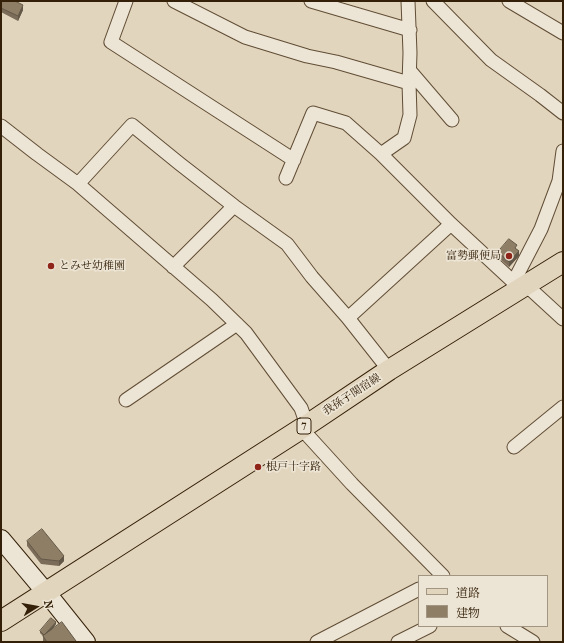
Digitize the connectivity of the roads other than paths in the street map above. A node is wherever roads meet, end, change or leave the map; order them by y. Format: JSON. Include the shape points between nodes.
{"nodes":[{"id":1,"x":126,"y":1,"type":"edge"},
{"id":2,"x":174,"y":1,"type":"edge"},
{"id":3,"x":311,"y":1,"type":"edge"},
{"id":4,"x":408,"y":1,"type":"edge"},
{"id":5,"x":433,"y":1,"type":"edge"},
{"id":6,"x":509,"y":1,"type":"edge"},
{"id":7,"x":410,"y":30,"type":"junction"},
{"id":8,"x":563,"y":33,"type":"edge"},
{"id":9,"x":410,"y":77,"type":"junction"},
{"id":10,"x":563,"y":113,"type":"edge"},
{"id":11,"x":452,"y":120,"type":"dead end"},
{"id":12,"x":1,"y":126,"type":"edge"},
{"id":13,"x":563,"y":151,"type":"edge"},
{"id":14,"x":381,"y":154,"type":"junction"},
{"id":15,"x":294,"y":160,"type":"junction"},
{"id":16,"x":286,"y":178,"type":"dead end"},
{"id":17,"x":78,"y":184,"type":"junction"},
{"id":18,"x":234,"y":206,"type":"junction"},
{"id":19,"x":451,"y":224,"type":"junction"},
{"id":20,"x":563,"y":262,"type":"edge"},
{"id":21,"x":173,"y":267,"type":"junction"},
{"id":22,"x":520,"y":285,"type":"junction"},
{"id":23,"x":348,"y":318,"type":"junction"},
{"id":24,"x":563,"y":319,"type":"edge"},
{"id":25,"x":237,"y":324,"type":"junction"},
{"id":26,"x":389,"y":370,"type":"junction"},
{"id":27,"x":126,"y":400,"type":"dead end"},
{"id":28,"x":563,"y":407,"type":"edge"},
{"id":29,"x":304,"y":426,"type":"junction"},
{"id":30,"x":514,"y":447,"type":"dead end"},
{"id":31,"x":1,"y":539,"type":"edge"},
{"id":32,"x":442,"y":575,"type":"edge"},
{"id":33,"x":418,"y":590,"type":"edge"},
{"id":34,"x":46,"y":592,"type":"junction"},
{"id":35,"x":1,"y":621,"type":"edge"},
{"id":36,"x":428,"y":627,"type":"edge"},
{"id":37,"x":509,"y":627,"type":"edge"},
{"id":38,"x":86,"y":642,"type":"edge"},
{"id":39,"x":317,"y":642,"type":"edge"},
{"id":40,"x":398,"y":642,"type":"edge"},
{"id":41,"x":533,"y":642,"type":"edge"}],
"edges":[{"from":1,"to":15,"type":"street","via":[[111,42]]},
{"from":2,"to":9,"type":"street","via":[[245,37],[307,56]]},
{"from":3,"to":7,"type":"street"},
{"from":4,"to":7,"type":"street"},
{"from":5,"to":10,"type":"street","via":[[491,60]]},
{"from":6,"to":8,"type":"street"},
{"from":7,"to":9,"type":"street"},
{"from":9,"to":11,"type":"street"},
{"from":9,"to":14,"type":"street","via":[[410,115],[404,138]]},
{"from":12,"to":17,"type":"street"},
{"from":13,"to":22,"type":"street","via":[[559,181]]},
{"from":14,"to":15,"type":"street","via":[[346,123],[313,113]]},
{"from":14,"to":19,"type":"street"},
{"from":15,"to":16,"type":"street"},
{"from":17,"to":18,"type":"street","via":[[132,125]]},
{"from":17,"to":21,"type":"street"},
{"from":18,"to":21,"type":"street"},
{"from":18,"to":23,"type":"street","via":[[287,244]]},
{"from":19,"to":22,"type":"street"},
{"from":19,"to":23,"type":"street"},
{"from":20,"to":22,"type":"main road","name":"我孫子関宿線","number":"7"},
{"from":21,"to":25,"type":"street"},
{"from":22,"to":24,"type":"street"},
{"from":22,"to":26,"type":"main road","name":"我孫子関宿線","number":"7"},
{"from":23,"to":26,"type":"street"},
{"from":25,"to":27,"type":"street"},
{"from":25,"to":29,"type":"street","via":[[301,408]]},
{"from":26,"to":29,"type":"main road","name":"我孫子関宿線","number":"7"},
{"from":28,"to":30,"type":"street"},
{"from":29,"to":32,"type":"street","via":[[352,484]]},
{"from":29,"to":34,"type":"main road","name":"我孫子関宿線","number":"7"},
{"from":31,"to":34,"type":"street"},
{"from":33,"to":39,"type":"street"},
{"from":34,"to":35,"type":"main road","name":"我孫子関宿線","number":"7"},
{"from":34,"to":38,"type":"street"},
{"from":36,"to":40,"type":"street"},
{"from":37,"to":41,"type":"street"}]}
